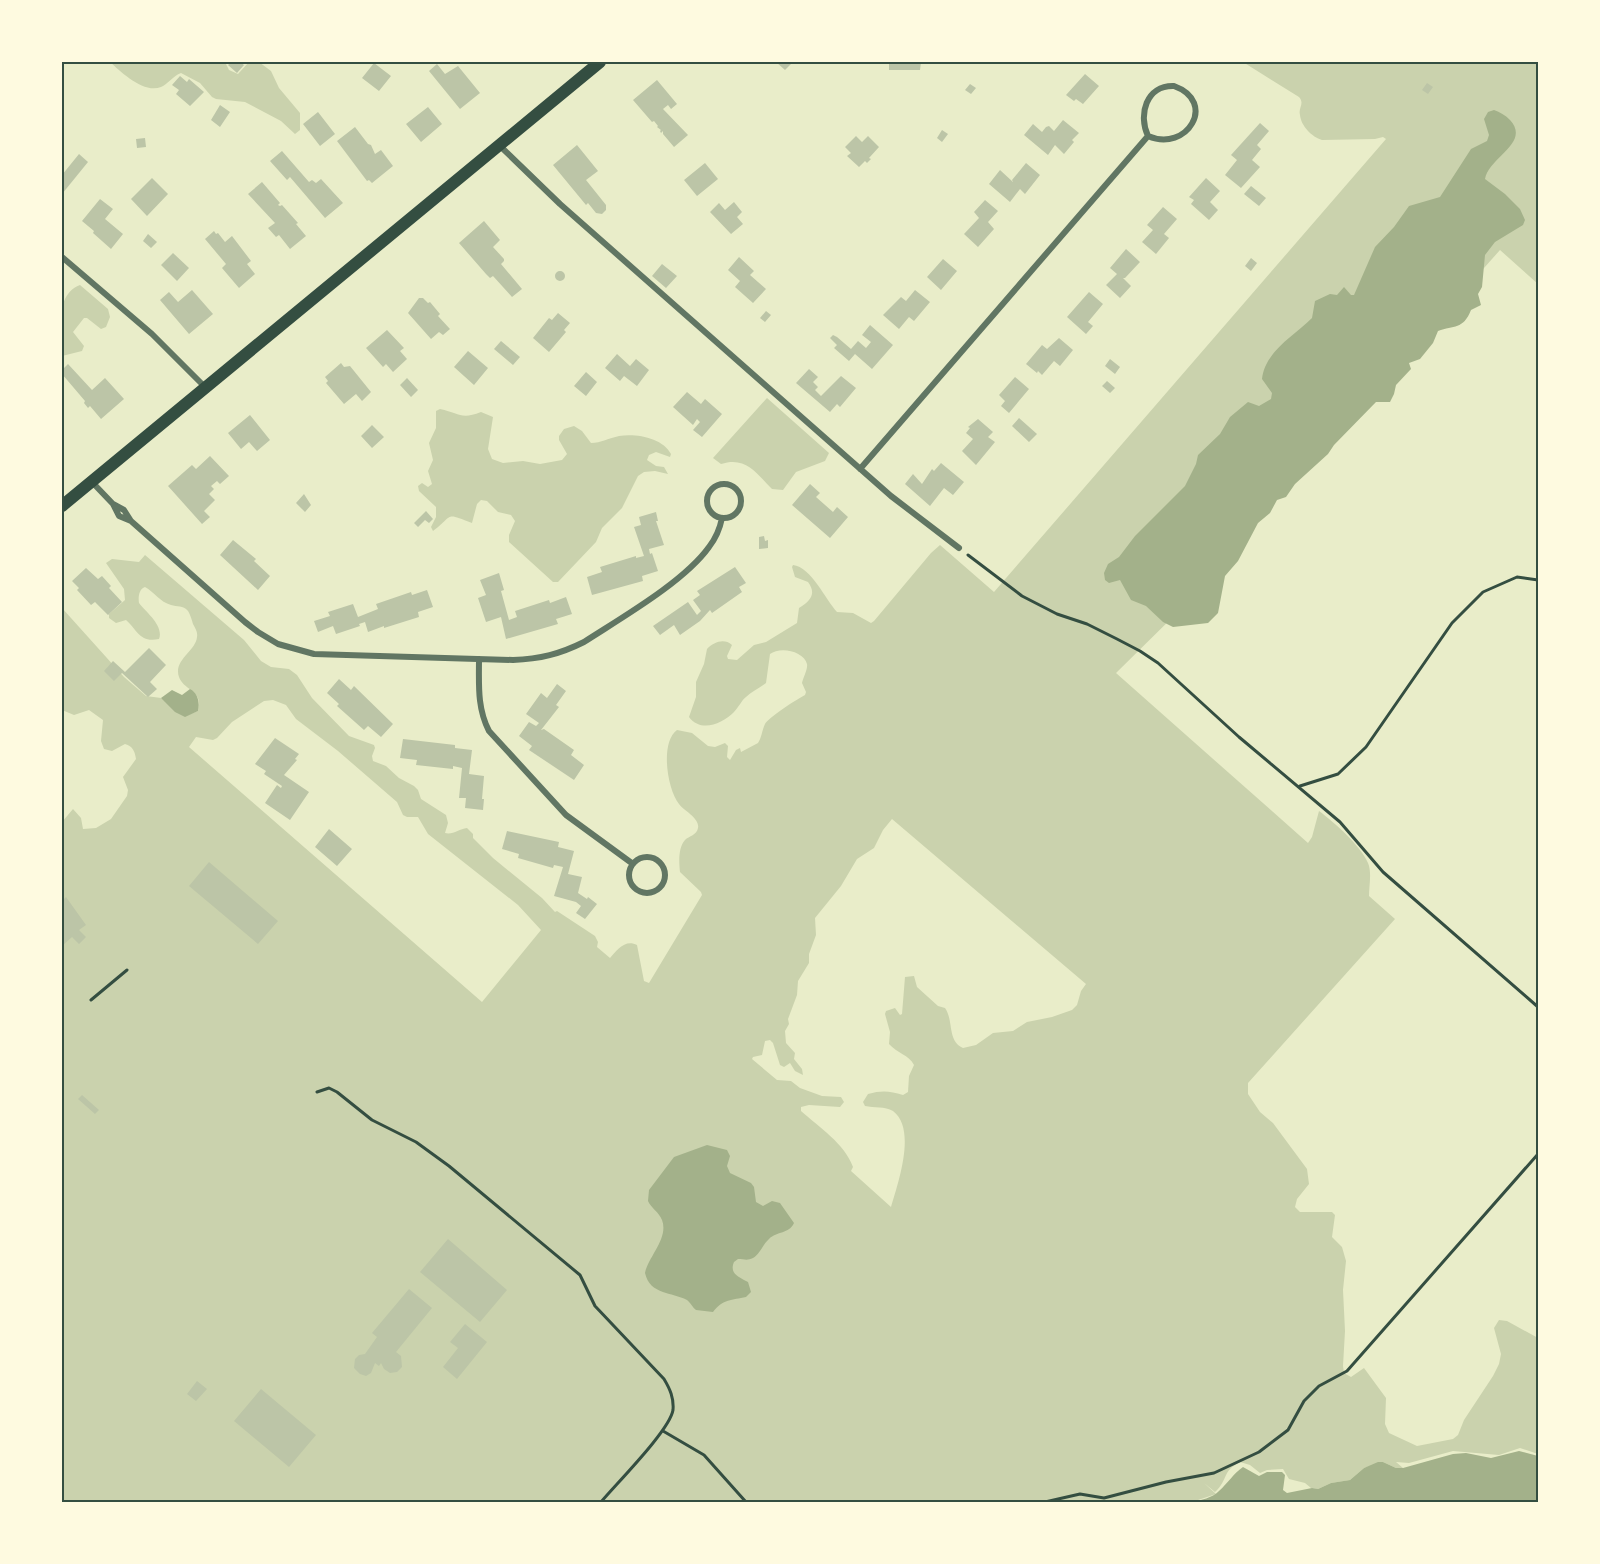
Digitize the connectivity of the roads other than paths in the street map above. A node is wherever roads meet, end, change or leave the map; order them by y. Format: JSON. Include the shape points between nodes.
{"nodes":[{"id":1,"x":600,"y":62,"type":"edge"},
{"id":2,"x":1148,"y":136,"type":"junction"},
{"id":3,"x":499,"y":144,"type":"junction"},
{"id":4,"x":62,"y":257,"type":"edge"},
{"id":5,"x":205,"y":387,"type":"junction"},
{"id":6,"x":860,"y":469,"type":"junction"},
{"id":7,"x":92,"y":481,"type":"junction"},
{"id":8,"x":62,"y":506,"type":"edge"},
{"id":9,"x":722,"y":518,"type":"junction"},
{"id":10,"x":959,"y":548,"type":"road end"},
{"id":11,"x":479,"y":659,"type":"junction"},
{"id":12,"x":633,"y":864,"type":"junction"}],
"edges":[{"from":1,"to":3,"type":"main road"},
{"from":2,"to":2,"type":"street","via":[[1143,108],[1153,94],[1170,86],[1191,97],[1195,116],[1183,134],[1168,140]]},
{"from":2,"to":6,"type":"street"},
{"from":3,"to":5,"type":"main road"},
{"from":3,"to":6,"type":"street","via":[[553,199]]},
{"from":4,"to":5,"type":"street","via":[[145,328]]},
{"from":5,"to":7,"type":"main road"},
{"from":6,"to":10,"type":"street"},
{"from":7,"to":8,"type":"main road"},
{"from":7,"to":11,"type":"street","via":[[130,520],[258,632],[278,644],[314,654]]},
{"from":9,"to":9,"type":"street","via":[[735,514],[741,502],[737,490],[726,484],[714,488],[707,499],[711,511]]},
{"from":9,"to":11,"type":"street","via":[[709,548],[684,573],[584,642],[542,658]]},
{"from":11,"to":12,"type":"street","via":[[479,702],[489,731],[566,816]]},
{"from":12,"to":12,"type":"street","via":[[629,876],[634,888],[646,893],[658,890],[666,873],[660,862],[643,857]]}]}
